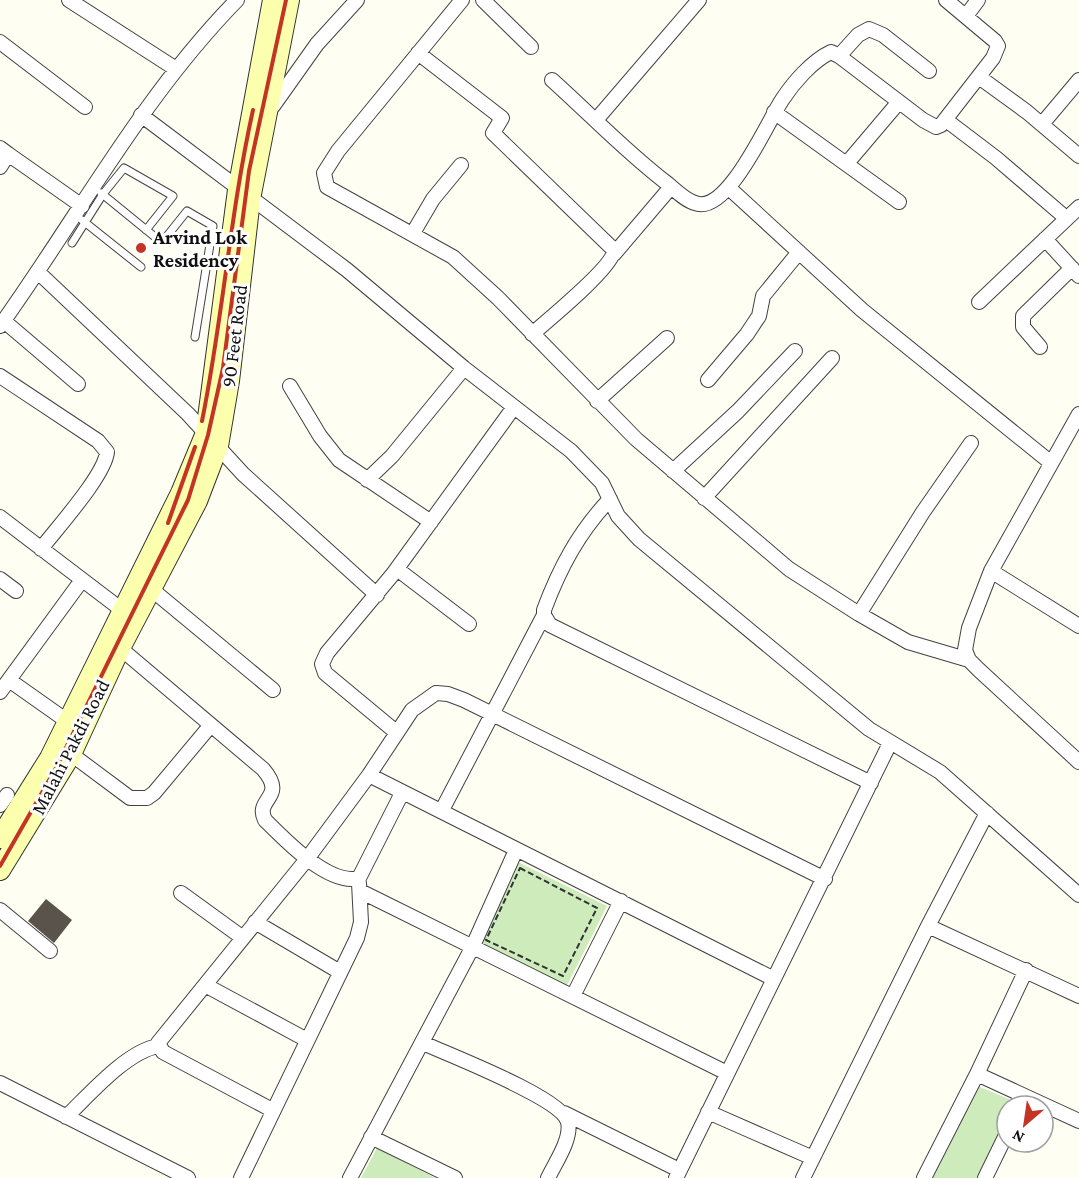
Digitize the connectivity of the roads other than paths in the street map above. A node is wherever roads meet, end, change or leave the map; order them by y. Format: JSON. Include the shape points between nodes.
{"nodes":[{"id":1,"x":69,"y":0,"type":"edge"},
{"id":2,"x":237,"y":0,"type":"edge"},
{"id":3,"x":273,"y":0,"type":"edge"},
{"id":4,"x":289,"y":0,"type":"edge"},
{"id":5,"x":357,"y":0,"type":"edge"},
{"id":6,"x":462,"y":0,"type":"edge"},
{"id":7,"x":483,"y":0,"type":"edge"},
{"id":8,"x":698,"y":0,"type":"edge"},
{"id":9,"x":946,"y":0,"type":"edge"},
{"id":10,"x":978,"y":0,"type":"edge"},
{"id":11,"x":966,"y":16,"type":"junction"},
{"id":12,"x":0,"y":42,"type":"edge"},
{"id":13,"x":531,"y":47,"type":"dead end"},
{"id":14,"x":418,"y":53,"type":"junction"},
{"id":15,"x":839,"y":56,"type":"junction"},
{"id":16,"x":176,"y":69,"type":"junction"},
{"id":17,"x":929,"y":71,"type":"dead end"},
{"id":18,"x":979,"y":77,"type":"junction"},
{"id":19,"x":552,"y":80,"type":"dead end"},
{"id":20,"x":1079,"y":80,"type":"edge"},
{"id":21,"x":898,"y":103,"type":"junction"},
{"id":22,"x":85,"y":108,"type":"dead end"},
{"id":23,"x":269,"y":112,"type":"junction"},
{"id":24,"x":774,"y":112,"type":"junction"},
{"id":25,"x":141,"y":115,"type":"junction"},
{"id":26,"x":596,"y":120,"type":"junction"},
{"id":27,"x":946,"y":120,"type":"junction"},
{"id":28,"x":1042,"y":124,"type":"junction"},
{"id":29,"x":4,"y":151,"type":"edge"},
{"id":30,"x":1079,"y":156,"type":"edge"},
{"id":31,"x":848,"y":162,"type":"junction"},
{"id":32,"x":460,"y":165,"type":"dead end"},
{"id":33,"x":0,"y":167,"type":"edge"},
{"id":34,"x":671,"y":187,"type":"junction"},
{"id":35,"x":729,"y":188,"type":"junction"},
{"id":36,"x":98,"y":191,"type":"junction"},
{"id":37,"x":244,"y":195,"type":"junction"},
{"id":38,"x":900,"y":202,"type":"dead end"},
{"id":39,"x":1079,"y":207,"type":"edge"},
{"id":40,"x":81,"y":214,"type":"junction"},
{"id":41,"x":1066,"y":218,"type":"junction"},
{"id":42,"x":213,"y":226,"type":"junction"},
{"id":43,"x":146,"y":230,"type":"junction"},
{"id":44,"x":232,"y":232,"type":"junction"},
{"id":45,"x":413,"y":233,"type":"junction"},
{"id":46,"x":167,"y":236,"type":"dead end"},
{"id":47,"x":155,"y":237,"type":"dead end"},
{"id":48,"x":1045,"y":238,"type":"junction"},
{"id":49,"x":72,"y":243,"type":"dead end"},
{"id":50,"x":799,"y":252,"type":"junction"},
{"id":51,"x":614,"y":254,"type":"junction"},
{"id":52,"x":141,"y":267,"type":"dead end"},
{"id":53,"x":1075,"y":272,"type":"edge"},
{"id":54,"x":39,"y":273,"type":"junction"},
{"id":55,"x":212,"y":297,"type":"junction"},
{"id":56,"x":978,"y":302,"type":"dead end"},
{"id":57,"x":2,"y":324,"type":"edge"},
{"id":58,"x":532,"y":334,"type":"junction"},
{"id":59,"x":195,"y":337,"type":"dead end"},
{"id":60,"x":667,"y":338,"type":"dead end"},
{"id":61,"x":1040,"y":347,"type":"dead end"},
{"id":62,"x":795,"y":351,"type":"dead end"},
{"id":63,"x":832,"y":358,"type":"dead end"},
{"id":64,"x":464,"y":368,"type":"junction"},
{"id":65,"x":0,"y":376,"type":"edge"},
{"id":66,"x":708,"y":380,"type":"dead end"},
{"id":67,"x":78,"y":384,"type":"dead end"},
{"id":68,"x":290,"y":386,"type":"dead end"},
{"id":69,"x":597,"y":401,"type":"junction"},
{"id":70,"x":514,"y":408,"type":"junction"},
{"id":71,"x":1079,"y":416,"type":"edge"},
{"id":72,"x":212,"y":440,"type":"junction"},
{"id":73,"x":971,"y":443,"type":"dead end"},
{"id":74,"x":1050,"y":462,"type":"junction"},
{"id":75,"x":673,"y":471,"type":"junction"},
{"id":76,"x":367,"y":480,"type":"junction"},
{"id":77,"x":704,"y":498,"type":"junction"},
{"id":78,"x":610,"y":499,"type":"junction"},
{"id":79,"x":0,"y":518,"type":"edge"},
{"id":80,"x":430,"y":522,"type":"junction"},
{"id":81,"x":41,"y":549,"type":"junction"},
{"id":82,"x":397,"y":569,"type":"junction"},
{"id":83,"x":991,"y":571,"type":"junction"},
{"id":84,"x":0,"y":579,"type":"edge"},
{"id":85,"x":82,"y":580,"type":"junction"},
{"id":86,"x":150,"y":588,"type":"junction"},
{"id":87,"x":16,"y":591,"type":"dead end"},
{"id":88,"x":377,"y":595,"type":"junction"},
{"id":89,"x":859,"y":614,"type":"junction"},
{"id":90,"x":128,"y":615,"type":"junction"},
{"id":91,"x":544,"y":615,"type":"junction"},
{"id":92,"x":469,"y":624,"type":"dead end"},
{"id":93,"x":1079,"y":626,"type":"edge"},
{"id":94,"x":120,"y":648,"type":"junction"},
{"id":95,"x":969,"y":660,"type":"junction"},
{"id":96,"x":9,"y":680,"type":"junction"},
{"id":97,"x":273,"y":690,"type":"dead end"},
{"id":98,"x":0,"y":692,"type":"edge"},
{"id":99,"x":86,"y":703,"type":"junction"},
{"id":100,"x":492,"y":715,"type":"junction"},
{"id":101,"x":67,"y":721,"type":"junction"},
{"id":102,"x":211,"y":725,"type":"junction"},
{"id":103,"x":396,"y":732,"type":"junction"},
{"id":104,"x":890,"y":743,"type":"junction"},
{"id":105,"x":71,"y":753,"type":"junction"},
{"id":106,"x":1078,"y":758,"type":"edge"},
{"id":107,"x":369,"y":775,"type":"junction"},
{"id":108,"x":871,"y":783,"type":"junction"},
{"id":109,"x":402,"y":793,"type":"junction"},
{"id":110,"x":442,"y":810,"type":"junction"},
{"id":111,"x":987,"y":813,"type":"junction"},
{"id":112,"x":0,"y":838,"type":"edge"},
{"id":113,"x":516,"y":850,"type":"junction"},
{"id":114,"x":307,"y":858,"type":"junction"},
{"id":115,"x":0,"y":870,"type":"edge"},
{"id":116,"x":825,"y":879,"type":"junction"},
{"id":117,"x":360,"y":885,"type":"junction"},
{"id":118,"x":181,"y":893,"type":"dead end"},
{"id":119,"x":1079,"y":895,"type":"edge"},
{"id":120,"x":621,"y":901,"type":"junction"},
{"id":121,"x":0,"y":910,"type":"edge"},
{"id":122,"x":255,"y":922,"type":"junction"},
{"id":123,"x":928,"y":926,"type":"junction"},
{"id":124,"x":243,"y":938,"type":"junction"},
{"id":125,"x":472,"y":948,"type":"junction"},
{"id":126,"x":50,"y":951,"type":"dead end"},
{"id":127,"x":1026,"y":970,"type":"junction"},
{"id":128,"x":340,"y":972,"type":"junction"},
{"id":129,"x":774,"y":978,"type":"junction"},
{"id":130,"x":206,"y":985,"type":"junction"},
{"id":131,"x":573,"y":996,"type":"junction"},
{"id":132,"x":1079,"y":996,"type":"edge"},
{"id":133,"x":307,"y":1040,"type":"junction"},
{"id":134,"x":423,"y":1043,"type":"junction"},
{"id":135,"x":158,"y":1046,"type":"junction"},
{"id":136,"x":727,"y":1073,"type":"junction"},
{"id":137,"x":977,"y":1074,"type":"junction"},
{"id":138,"x":0,"y":1083,"type":"edge"},
{"id":139,"x":1010,"y":1094,"type":"edge"},
{"id":140,"x":272,"y":1110,"type":"junction"},
{"id":141,"x":564,"y":1113,"type":"junction"},
{"id":142,"x":708,"y":1113,"type":"junction"},
{"id":143,"x":1055,"y":1113,"type":"edge"},
{"id":144,"x":66,"y":1117,"type":"junction"},
{"id":145,"x":1079,"y":1122,"type":"edge"},
{"id":146,"x":371,"y":1137,"type":"junction"},
{"id":147,"x":997,"y":1154,"type":"edge"},
{"id":148,"x":813,"y":1158,"type":"junction"},
{"id":149,"x":677,"y":1174,"type":"edge"},
{"id":150,"x":188,"y":1178,"type":"edge"},
{"id":151,"x":241,"y":1178,"type":"edge"},
{"id":152,"x":350,"y":1178,"type":"edge"},
{"id":153,"x":455,"y":1178,"type":"edge"},
{"id":154,"x":548,"y":1178,"type":"edge"},
{"id":155,"x":803,"y":1178,"type":"edge"},
{"id":156,"x":924,"y":1178,"type":"edge"},
{"id":157,"x":985,"y":1178,"type":"edge"}],
"edges":[{"from":1,"to":16,"type":"street"},
{"from":2,"to":16,"type":"street"},
{"from":3,"to":37,"type":"main road","name":"90 Feet Road"},
{"from":4,"to":23,"type":"main road","name":"90 Feet Road"},
{"from":5,"to":23,"type":"street","via":[[311,51]]},
{"from":6,"to":14,"type":"street"},
{"from":7,"to":13,"type":"street"},
{"from":8,"to":26,"type":"street"},
{"from":9,"to":11,"type":"street"},
{"from":10,"to":11,"type":"street"},
{"from":11,"to":18,"type":"street","via":[[998,46]]},
{"from":12,"to":22,"type":"street"},
{"from":14,"to":45,"type":"street","via":[[324,173],[324,181],[334,192]]},
{"from":14,"to":51,"type":"street","via":[[502,118],[493,133],[598,232]]},
{"from":15,"to":17,"type":"street","via":[[869,29],[883,35]]},
{"from":15,"to":21,"type":"street"},
{"from":15,"to":24,"type":"street","via":[[831,52],[821,58],[796,82]]},
{"from":16,"to":25,"type":"street"},
{"from":18,"to":27,"type":"street"},
{"from":18,"to":28,"type":"street"},
{"from":19,"to":26,"type":"street"},
{"from":20,"to":28,"type":"street"},
{"from":21,"to":27,"type":"street","via":[[930,125],[936,127]]},
{"from":21,"to":31,"type":"street"},
{"from":23,"to":37,"type":"main road","name":"90 Feet Road"},
{"from":24,"to":31,"type":"street"},
{"from":24,"to":35,"type":"street"},
{"from":25,"to":36,"type":"street"},
{"from":25,"to":37,"type":"street"},
{"from":26,"to":34,"type":"street"},
{"from":27,"to":41,"type":"street"},
{"from":28,"to":30,"type":"street"},
{"from":29,"to":33,"type":"street"},
{"from":29,"to":40,"type":"street"},
{"from":31,"to":38,"type":"street"},
{"from":32,"to":45,"type":"street"},
{"from":34,"to":35,"type":"street","via":[[696,204],[705,204]]},
{"from":34,"to":51,"type":"street"},
{"from":35,"to":50,"type":"street"},
{"from":36,"to":40,"type":"street"},
{"from":36,"to":43,"type":"lane"},
{"from":36,"to":43,"type":"lane","via":[[124,168],[173,196]]},
{"from":37,"to":44,"type":"main road","name":"90 Feet Road"},
{"from":37,"to":64,"type":"street","via":[[346,270]]},
{"from":37,"to":72,"type":"main road","name":"90 Feet Road","via":[[229,381]]},
{"from":39,"to":41,"type":"street"},
{"from":40,"to":49,"type":"lane"},
{"from":40,"to":52,"type":"lane"},
{"from":40,"to":54,"type":"street"},
{"from":41,"to":48,"type":"street"},
{"from":42,"to":44,"type":"lane"},
{"from":42,"to":46,"type":"lane","via":[[188,211]]},
{"from":42,"to":55,"type":"lane"},
{"from":43,"to":47,"type":"lane"},
{"from":44,"to":55,"type":"main road","name":"90 Feet Road"},
{"from":45,"to":58,"type":"street","via":[[475,275]]},
{"from":48,"to":53,"type":"street"},
{"from":48,"to":56,"type":"street"},
{"from":50,"to":66,"type":"street","via":[[763,296],[759,316],[747,334]]},
{"from":50,"to":74,"type":"street","via":[[887,331]]},
{"from":51,"to":58,"type":"street","via":[[597,275]]},
{"from":53,"to":61,"type":"street","via":[[1023,316],[1023,327]]},
{"from":54,"to":57,"type":"street"},
{"from":54,"to":72,"type":"street"},
{"from":55,"to":59,"type":"lane"},
{"from":55,"to":72,"type":"main road","name":"90 Feet Road"},
{"from":57,"to":67,"type":"street"},
{"from":58,"to":69,"type":"street"},
{"from":60,"to":69,"type":"street"},
{"from":62,"to":75,"type":"street"},
{"from":63,"to":77,"type":"street"},
{"from":64,"to":70,"type":"street"},
{"from":64,"to":76,"type":"street","via":[[392,456]]},
{"from":65,"to":81,"type":"street","via":[[99,441],[107,452],[93,480]]},
{"from":68,"to":76,"type":"street","via":[[331,451]]},
{"from":69,"to":75,"type":"street"},
{"from":70,"to":78,"type":"street","via":[[584,462]]},
{"from":70,"to":80,"type":"street"},
{"from":71,"to":74,"type":"street"},
{"from":72,"to":86,"type":"main road","name":"90 Feet Road","via":[[197,501]]},
{"from":72,"to":88,"type":"street","via":[[243,474]]},
{"from":72,"to":90,"type":"main road","name":"90 Feet Road","via":[[181,493]]},
{"from":73,"to":89,"type":"street"},
{"from":74,"to":83,"type":"street"},
{"from":75,"to":77,"type":"street"},
{"from":76,"to":80,"type":"street"},
{"from":77,"to":89,"type":"street","via":[[789,569]]},
{"from":78,"to":91,"type":"street","via":[[574,542]]},
{"from":78,"to":104,"type":"street","via":[[627,528],[639,539]]},
{"from":79,"to":81,"type":"street"},
{"from":80,"to":82,"type":"street"},
{"from":81,"to":85,"type":"street"},
{"from":82,"to":88,"type":"street"},
{"from":82,"to":92,"type":"street"},
{"from":83,"to":93,"type":"street"},
{"from":83,"to":95,"type":"street","via":[[969,628],[965,650]]},
{"from":84,"to":87,"type":"street"},
{"from":85,"to":90,"type":"street"},
{"from":85,"to":96,"type":"street"},
{"from":86,"to":90,"type":"main road","name":"90 Feet Road"},
{"from":86,"to":97,"type":"street"},
{"from":88,"to":103,"type":"street","via":[[327,653],[322,669]]},
{"from":89,"to":95,"type":"street","via":[[908,642]]},
{"from":90,"to":94,"type":"main road","name":"Malahi Pakdi Road"},
{"from":90,"to":99,"type":"main road","name":"Malahi Pakdi Road"},
{"from":91,"to":100,"type":"street"},
{"from":91,"to":108,"type":"street","via":[[557,628]]},
{"from":94,"to":99,"type":"main road","name":"Malahi Pakdi Road"},
{"from":94,"to":102,"type":"street"},
{"from":95,"to":106,"type":"street"},
{"from":96,"to":98,"type":"street"},
{"from":96,"to":101,"type":"street"},
{"from":99,"to":101,"type":"main road","name":"Malahi Pakdi Road"},
{"from":99,"to":105,"type":"main road","name":"Malahi Pakdi Road"},
{"from":100,"to":103,"type":"street","via":[[448,694],[436,693],[412,710]]},
{"from":100,"to":110,"type":"street"},
{"from":100,"to":116,"type":"street"},
{"from":101,"to":112,"type":"main road","name":"Malahi Pakdi Road","via":[[50,758]]},
{"from":102,"to":105,"type":"street","via":[[147,798],[130,798]]},
{"from":102,"to":114,"type":"street","via":[[270,776],[274,787],[262,814]]},
{"from":103,"to":107,"type":"street"},
{"from":104,"to":108,"type":"street"},
{"from":104,"to":111,"type":"street","via":[[940,772]]},
{"from":105,"to":115,"type":"main road","name":"Malahi Pakdi Road"},
{"from":107,"to":109,"type":"street"},
{"from":107,"to":114,"type":"street"},
{"from":108,"to":116,"type":"street"},
{"from":109,"to":110,"type":"street"},
{"from":109,"to":117,"type":"street"},
{"from":110,"to":113,"type":"street"},
{"from":111,"to":119,"type":"street"},
{"from":111,"to":123,"type":"street"},
{"from":113,"to":120,"type":"street"},
{"from":113,"to":125,"type":"street"},
{"from":114,"to":117,"type":"street"},
{"from":114,"to":122,"type":"street"},
{"from":116,"to":129,"type":"street"},
{"from":117,"to":125,"type":"street"},
{"from":117,"to":128,"type":"street","via":[[361,922]]},
{"from":118,"to":124,"type":"street"},
{"from":120,"to":129,"type":"street"},
{"from":120,"to":131,"type":"street"},
{"from":121,"to":126,"type":"street"},
{"from":122,"to":124,"type":"street"},
{"from":122,"to":128,"type":"street"},
{"from":123,"to":127,"type":"street"},
{"from":123,"to":148,"type":"street"},
{"from":124,"to":130,"type":"street"},
{"from":125,"to":131,"type":"street"},
{"from":125,"to":134,"type":"street"},
{"from":127,"to":132,"type":"street"},
{"from":127,"to":137,"type":"street"},
{"from":128,"to":133,"type":"street"},
{"from":129,"to":136,"type":"street"},
{"from":130,"to":133,"type":"street"},
{"from":130,"to":135,"type":"street"},
{"from":131,"to":136,"type":"street"},
{"from":133,"to":140,"type":"street"},
{"from":134,"to":141,"type":"street","via":[[537,1095]]},
{"from":134,"to":146,"type":"street"},
{"from":135,"to":140,"type":"street"},
{"from":135,"to":144,"type":"street","via":[[131,1059]]},
{"from":136,"to":142,"type":"street"},
{"from":137,"to":139,"type":"street"},
{"from":137,"to":156,"type":"street"},
{"from":138,"to":144,"type":"street"},
{"from":140,"to":151,"type":"street"},
{"from":141,"to":149,"type":"street"},
{"from":141,"to":154,"type":"street","via":[[568,1135]]},
{"from":142,"to":148,"type":"street"},
{"from":142,"to":149,"type":"street"},
{"from":143,"to":145,"type":"street"},
{"from":144,"to":150,"type":"street"},
{"from":146,"to":152,"type":"street"},
{"from":146,"to":153,"type":"street"},
{"from":147,"to":157,"type":"street"},
{"from":148,"to":155,"type":"street"}]}
